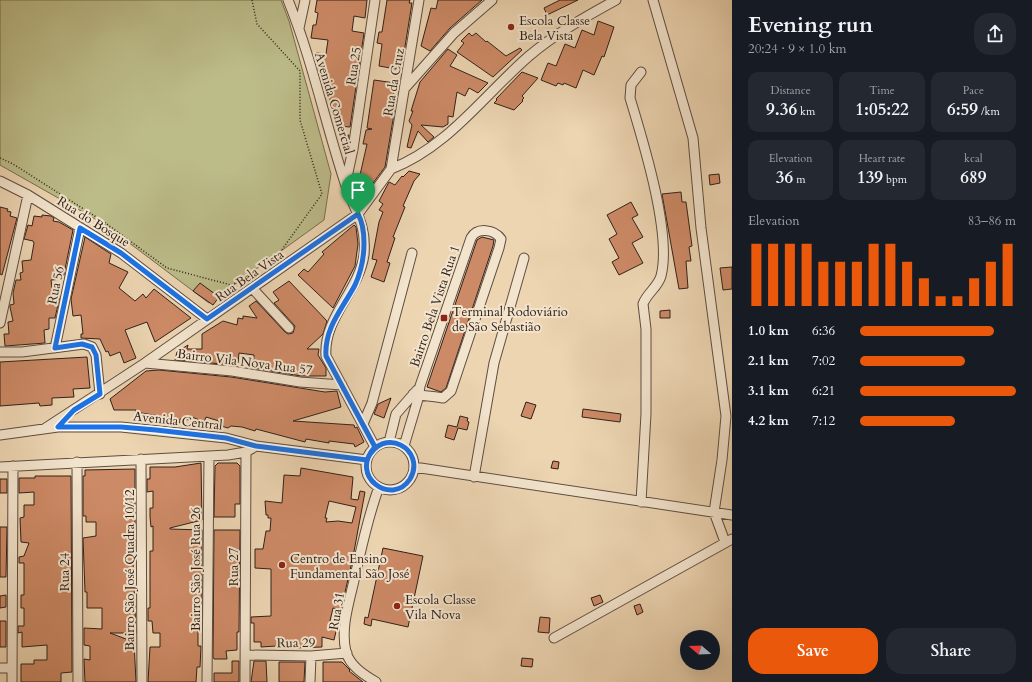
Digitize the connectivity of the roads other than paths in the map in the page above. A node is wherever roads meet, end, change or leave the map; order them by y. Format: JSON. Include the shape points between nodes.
{"nodes":[{"id":1,"x":288,"y":0,"type":"edge"},
{"id":2,"x":305,"y":0,"type":"edge"},
{"id":3,"x":375,"y":0,"type":"edge"},
{"id":4,"x":419,"y":0,"type":"edge"},
{"id":5,"x":492,"y":0,"type":"edge"},
{"id":6,"x":616,"y":0,"type":"edge"},
{"id":7,"x":653,"y":0,"type":"edge"},
{"id":8,"x":299,"y":28,"type":"junction"},
{"id":9,"x":641,"y":72,"type":"dead end"},
{"id":10,"x":405,"y":88,"type":"junction"},
{"id":11,"x":390,"y":169,"type":"junction"},
{"id":12,"x":0,"y":181,"type":"edge"},
{"id":13,"x":345,"y":184,"type":"junction"},
{"id":14,"x":28,"y":195,"type":"junction"},
{"id":15,"x":358,"y":214,"type":"junction"},
{"id":16,"x":80,"y":228,"type":"junction"},
{"id":17,"x":412,"y":253,"type":"dead end"},
{"id":18,"x":524,"y":258,"type":"dead end"},
{"id":19,"x":253,"y":289,"type":"junction"},
{"id":20,"x":207,"y":319,"type":"junction"},
{"id":21,"x":0,"y":323,"type":"edge"},
{"id":22,"x":289,"y":328,"type":"dead end"},
{"id":23,"x":55,"y":348,"type":"junction"},
{"id":24,"x":0,"y":352,"type":"edge"},
{"id":25,"x":145,"y":363,"type":"junction"},
{"id":26,"x":342,"y":385,"type":"junction"},
{"id":27,"x":417,"y":392,"type":"junction"},
{"id":28,"x":100,"y":394,"type":"junction"},
{"id":29,"x":74,"y":410,"type":"junction"},
{"id":30,"x":363,"y":424,"type":"junction"},
{"id":31,"x":58,"y":427,"type":"junction"},
{"id":32,"x":44,"y":429,"type":"junction"},
{"id":33,"x":0,"y":435,"type":"edge"},
{"id":34,"x":389,"y":442,"type":"junction"},
{"id":35,"x":256,"y":446,"type":"junction"},
{"id":36,"x":404,"y":446,"type":"junction"},
{"id":37,"x":375,"y":447,"type":"junction"},
{"id":38,"x":246,"y":452,"type":"junction"},
{"id":39,"x":209,"y":456,"type":"junction"},
{"id":40,"x":141,"y":459,"type":"junction"},
{"id":41,"x":367,"y":460,"type":"junction"},
{"id":42,"x":77,"y":462,"type":"junction"},
{"id":43,"x":13,"y":466,"type":"junction"},
{"id":44,"x":0,"y":467,"type":"edge"},
{"id":45,"x":414,"y":467,"type":"junction"},
{"id":46,"x":474,"y":477,"type":"junction"},
{"id":47,"x":379,"y":487,"type":"junction"},
{"id":48,"x":641,"y":502,"type":"junction"},
{"id":49,"x":714,"y":512,"type":"junction"},
{"id":50,"x":732,"y":515,"type":"edge"},
{"id":51,"x":728,"y":541,"type":"edge"},
{"id":52,"x":554,"y":638,"type":"dead end"},
{"id":53,"x":347,"y":653,"type":"junction"},
{"id":54,"x":246,"y":655,"type":"junction"},
{"id":55,"x":311,"y":656,"type":"junction"},
{"id":56,"x":0,"y":668,"type":"edge"},
{"id":57,"x":12,"y":668,"type":"junction"},
{"id":58,"x":12,"y":682,"type":"edge"},
{"id":59,"x":78,"y":682,"type":"edge"},
{"id":60,"x":142,"y":682,"type":"edge"},
{"id":61,"x":207,"y":682,"type":"edge"},
{"id":62,"x":245,"y":682,"type":"edge"},
{"id":63,"x":310,"y":682,"type":"edge"},
{"id":64,"x":376,"y":682,"type":"edge"}],
"edges":[{"from":1,"to":8,"type":"street","name":"Avenida Comercial"},
{"from":2,"to":8,"type":"street"},
{"from":3,"to":13,"type":"street","name":"Rua 25","via":[[353,149]]},
{"from":4,"to":10,"type":"street","name":"Rua da Cruz"},
{"from":5,"to":10,"type":"street","via":[[454,33]]},
{"from":6,"to":11,"type":"street","via":[[557,35],[529,56],[438,144],[408,163]]},
{"from":7,"to":49,"type":"street","via":[[693,138],[701,228],[721,368],[726,416]]},
{"from":8,"to":13,"type":"street","name":"Avenida Comercial"},
{"from":9,"to":48,"type":"street","via":[[631,85],[630,98],[661,224],[663,264],[660,280],[643,304],[646,329],[646,414]]},
{"from":10,"to":11,"type":"street","name":"Rua da Cruz"},
{"from":11,"to":15,"type":"street","name":"Rua Bela Vista"},
{"from":12,"to":14,"type":"street","name":"Rua do Bosque"},
{"from":13,"to":15,"type":"street","name":"Avenida Comercial"},
{"from":14,"to":16,"type":"street","name":"Rua do Bosque"},
{"from":14,"to":21,"type":"street"},
{"from":15,"to":19,"type":"street","name":"Rua Bela Vista"},
{"from":15,"to":26,"type":"street","name":"Avenida Comercial","via":[[364,230],[362,266],[355,284],[332,324],[326,346],[328,362]]},
{"from":16,"to":20,"type":"street","name":"Rua do Bosque","via":[[121,253]]},
{"from":16,"to":23,"type":"street","name":"Rua 56"},
{"from":17,"to":30,"type":"street","via":[[372,403]]},
{"from":18,"to":46,"type":"street","via":[[494,363]]},
{"from":19,"to":20,"type":"street","name":"Rua Bela Vista"},
{"from":19,"to":22,"type":"street"},
{"from":20,"to":25,"type":"street","name":"Rua Bela Vista"},
{"from":23,"to":24,"type":"street"},
{"from":23,"to":28,"type":"street","via":[[82,344],[92,347],[96,355]]},
{"from":25,"to":26,"type":"street","name":"Bairro Vila Nova Rua 57"},
{"from":25,"to":28,"type":"street","name":"Rua Bela Vista"},
{"from":26,"to":30,"type":"street","name":"Avenida Comercial"},
{"from":27,"to":27,"type":"street","name":"Bairro Bela Vista Rua 1","via":[[445,398],[454,385],[499,248],[499,236],[481,230],[472,238]]},
{"from":27,"to":34,"type":"street","via":[[396,414]]},
{"from":27,"to":36,"type":"street"},
{"from":28,"to":29,"type":"street","name":"Rua Bela Vista"},
{"from":29,"to":31,"type":"street"},
{"from":29,"to":32,"type":"street"},
{"from":30,"to":37,"type":"street","name":"Avenida Comercial"},
{"from":31,"to":32,"type":"street","name":"Avenida Central"},
{"from":31,"to":35,"type":"street","name":"Avenida Central","via":[[156,430],[226,438]]},
{"from":32,"to":33,"type":"street","name":"Avenida Central"},
{"from":34,"to":36,"type":"street"},
{"from":34,"to":37,"type":"street"},
{"from":35,"to":38,"type":"street"},
{"from":35,"to":41,"type":"street","name":"Avenida Central"},
{"from":36,"to":45,"type":"street","via":[[412,456]]},
{"from":37,"to":41,"type":"street"},
{"from":38,"to":39,"type":"street"},
{"from":38,"to":54,"type":"street","name":"Rua 27"},
{"from":39,"to":40,"type":"street"},
{"from":39,"to":61,"type":"street","name":"Bairro São José Rua 26"},
{"from":40,"to":42,"type":"street"},
{"from":40,"to":60,"type":"street","name":"Bairro São José Quadra 10/12"},
{"from":41,"to":47,"type":"street","via":[[368,476]]},
{"from":42,"to":43,"type":"street"},
{"from":42,"to":59,"type":"street","name":"Rua 24"},
{"from":43,"to":44,"type":"street"},
{"from":43,"to":57,"type":"street"},
{"from":45,"to":46,"type":"street"},
{"from":45,"to":47,"type":"street","via":[[408,481],[402,486],[391,490]]},
{"from":46,"to":48,"type":"street"},
{"from":47,"to":53,"type":"street","name":"Rua 31","via":[[368,518],[346,615],[344,634]]},
{"from":48,"to":49,"type":"street"},
{"from":49,"to":50,"type":"street"},
{"from":49,"to":51,"type":"street"},
{"from":51,"to":52,"type":"street"},
{"from":53,"to":55,"type":"street","name":"Rua 29"},
{"from":53,"to":64,"type":"street","name":"Rua 31","via":[[361,672]]},
{"from":54,"to":55,"type":"street","name":"Rua 29"},
{"from":54,"to":62,"type":"street","name":"Rua 27"},
{"from":55,"to":63,"type":"street"},
{"from":56,"to":57,"type":"street"},
{"from":57,"to":58,"type":"street"}]}
